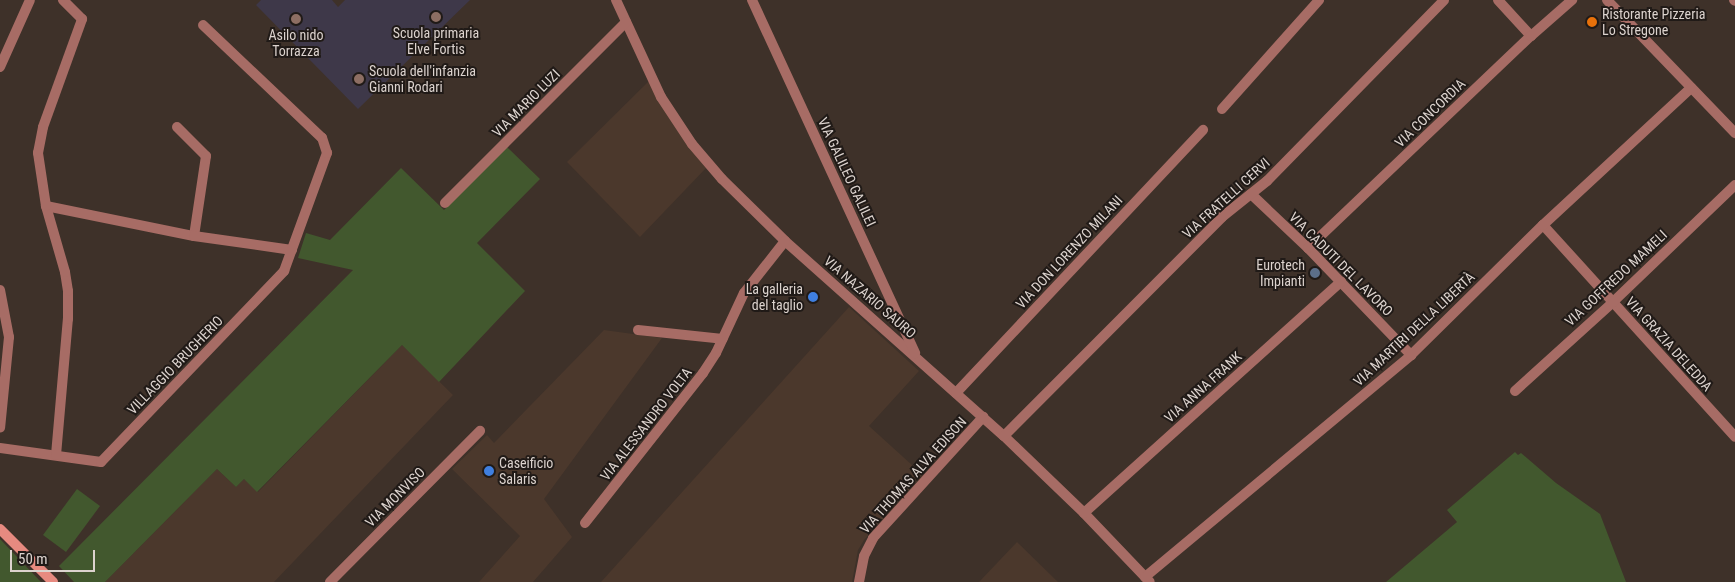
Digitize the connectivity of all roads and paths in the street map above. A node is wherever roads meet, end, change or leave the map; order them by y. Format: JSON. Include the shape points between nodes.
{"nodes":[{"id":1,"x":30,"y":0,"type":"edge"},
{"id":2,"x":63,"y":0,"type":"edge"},
{"id":3,"x":616,"y":0,"type":"edge"},
{"id":4,"x":752,"y":0,"type":"edge"},
{"id":5,"x":1320,"y":0,"type":"edge"},
{"id":6,"x":1444,"y":0,"type":"edge"},
{"id":7,"x":1498,"y":0,"type":"edge"},
{"id":8,"x":1572,"y":0,"type":"edge"},
{"id":9,"x":1607,"y":0,"type":"edge"},
{"id":10,"x":626,"y":22,"type":"junction"},
{"id":11,"x":202,"y":25,"type":"dead end"},
{"id":12,"x":1531,"y":36,"type":"junction"},
{"id":13,"x":0,"y":67,"type":"edge"},
{"id":14,"x":1691,"y":88,"type":"junction"},
{"id":15,"x":1222,"y":109,"type":"dead end"},
{"id":16,"x":177,"y":127,"type":"dead end"},
{"id":17,"x":1203,"y":130,"type":"dead end"},
{"id":18,"x":1735,"y":133,"type":"edge"},
{"id":19,"x":1735,"y":185,"type":"edge"},
{"id":20,"x":1250,"y":194,"type":"junction"},
{"id":21,"x":445,"y":203,"type":"dead end"},
{"id":22,"x":46,"y":206,"type":"junction"},
{"id":23,"x":1542,"y":225,"type":"junction"},
{"id":24,"x":194,"y":236,"type":"junction"},
{"id":25,"x":784,"y":241,"type":"junction"},
{"id":26,"x":1308,"y":248,"type":"junction"},
{"id":27,"x":292,"y":250,"type":"junction"},
{"id":28,"x":1341,"y":282,"type":"junction"},
{"id":29,"x":0,"y":290,"type":"edge"},
{"id":30,"x":1613,"y":302,"type":"junction"},
{"id":31,"x":638,"y":330,"type":"dead end"},
{"id":32,"x":723,"y":339,"type":"junction"},
{"id":33,"x":1411,"y":355,"type":"junction"},
{"id":34,"x":916,"y":356,"type":"junction"},
{"id":35,"x":1515,"y":390,"type":"dead end"},
{"id":36,"x":956,"y":393,"type":"junction"},
{"id":37,"x":983,"y":417,"type":"junction"},
{"id":38,"x":0,"y":428,"type":"edge"},
{"id":39,"x":480,"y":432,"type":"dead end"},
{"id":40,"x":1004,"y":436,"type":"junction"},
{"id":41,"x":1735,"y":437,"type":"edge"},
{"id":42,"x":0,"y":448,"type":"edge"},
{"id":43,"x":56,"y":455,"type":"junction"},
{"id":44,"x":1084,"y":513,"type":"junction"},
{"id":45,"x":585,"y":523,"type":"dead end"},
{"id":46,"x":0,"y":529,"type":"edge"},
{"id":47,"x":1148,"y":580,"type":"edge"},
{"id":48,"x":53,"y":582,"type":"edge"},
{"id":49,"x":330,"y":582,"type":"edge"},
{"id":50,"x":859,"y":582,"type":"edge"}],
"edges":[{"from":1,"to":13,"type":"street"},
{"from":2,"to":22,"type":"street","via":[[82,18],[43,127],[38,153]]},
{"from":3,"to":10,"type":"street","name":"VIA NAZARIO SAURO"},
{"from":4,"to":34,"type":"street","name":"VIA GALILEO GALILEI"},
{"from":5,"to":15,"type":"street"},
{"from":6,"to":20,"type":"street","name":"VIA FRATELLI CERVI","via":[[1267,181]]},
{"from":7,"to":12,"type":"street"},
{"from":8,"to":12,"type":"street","name":"VIA CONCORDIA"},
{"from":9,"to":14,"type":"street"},
{"from":10,"to":21,"type":"street","name":"VIA MARIO LUZI"},
{"from":10,"to":25,"type":"street","name":"VIA NAZARIO SAURO","via":[[651,77],[681,129],[722,179]]},
{"from":11,"to":27,"type":"street","name":"VILLAGGIO BRUGHERIO","via":[[322,138],[327,153]]},
{"from":12,"to":26,"type":"street","name":"VIA CONCORDIA"},
{"from":14,"to":18,"type":"street"},
{"from":14,"to":23,"type":"street","name":"VIA MARTIRI DELLA LIBERTÀ"},
{"from":16,"to":24,"type":"street","via":[[206,156]]},
{"from":17,"to":36,"type":"street","name":"VIA DON LORENZO MILANI"},
{"from":19,"to":30,"type":"street","name":"VIA GOFFREDO MAMELI"},
{"from":20,"to":26,"type":"street","name":"VIA CADUTI DEL LAVORO"},
{"from":20,"to":40,"type":"street","name":"VIA FRATELLI CERVI","via":[[1222,217]]},
{"from":22,"to":24,"type":"street"},
{"from":22,"to":43,"type":"street","via":[[68,291]]},
{"from":23,"to":30,"type":"street","name":"VIA GRAZIA DELEDDA"},
{"from":23,"to":33,"type":"street","name":"VIA MARTIRI DELLA LIBERTÀ"},
{"from":24,"to":27,"type":"street"},
{"from":25,"to":32,"type":"street","name":"VIA ALESSANDRO VOLTA","via":[[744,293]]},
{"from":25,"to":34,"type":"street","name":"VIA NAZARIO SAURO"},
{"from":26,"to":28,"type":"street","name":"VIA CADUTI DEL LAVORO"},
{"from":27,"to":43,"type":"street","name":"VILLAGGIO BRUGHERIO","via":[[284,271],[101,462]]},
{"from":28,"to":33,"type":"street","name":"VIA CADUTI DEL LAVORO"},
{"from":28,"to":44,"type":"street","name":"VIA ANNA FRANK"},
{"from":29,"to":38,"type":"street","via":[[8,337]]},
{"from":30,"to":35,"type":"street","name":"VIA GOFFREDO MAMELI"},
{"from":30,"to":41,"type":"street","name":"VIA GRAZIA DELEDDA"},
{"from":31,"to":32,"type":"street"},
{"from":32,"to":45,"type":"street","name":"VIA ALESSANDRO VOLTA","via":[[703,373]]},
{"from":33,"to":47,"type":"street","name":"VIA MARTIRI DELLA LIBERTÀ"},
{"from":34,"to":36,"type":"street","name":"VIA NAZARIO SAURO"},
{"from":36,"to":37,"type":"street","name":"VIA NAZARIO SAURO"},
{"from":37,"to":40,"type":"street","name":"VIA NAZARIO SAURO"},
{"from":37,"to":50,"type":"street","name":"VIA THOMAS ALVA EDISON","via":[[873,538],[864,556]]},
{"from":39,"to":49,"type":"street","name":"VIA MONVISO"},
{"from":40,"to":44,"type":"street","name":"VIA NAZARIO SAURO"},
{"from":42,"to":43,"type":"street","name":"VILLAGGIO BRUGHERIO"},
{"from":44,"to":47,"type":"street","name":"VIA NAZARIO SAURO"},
{"from":46,"to":48,"type":"main road"}]}
